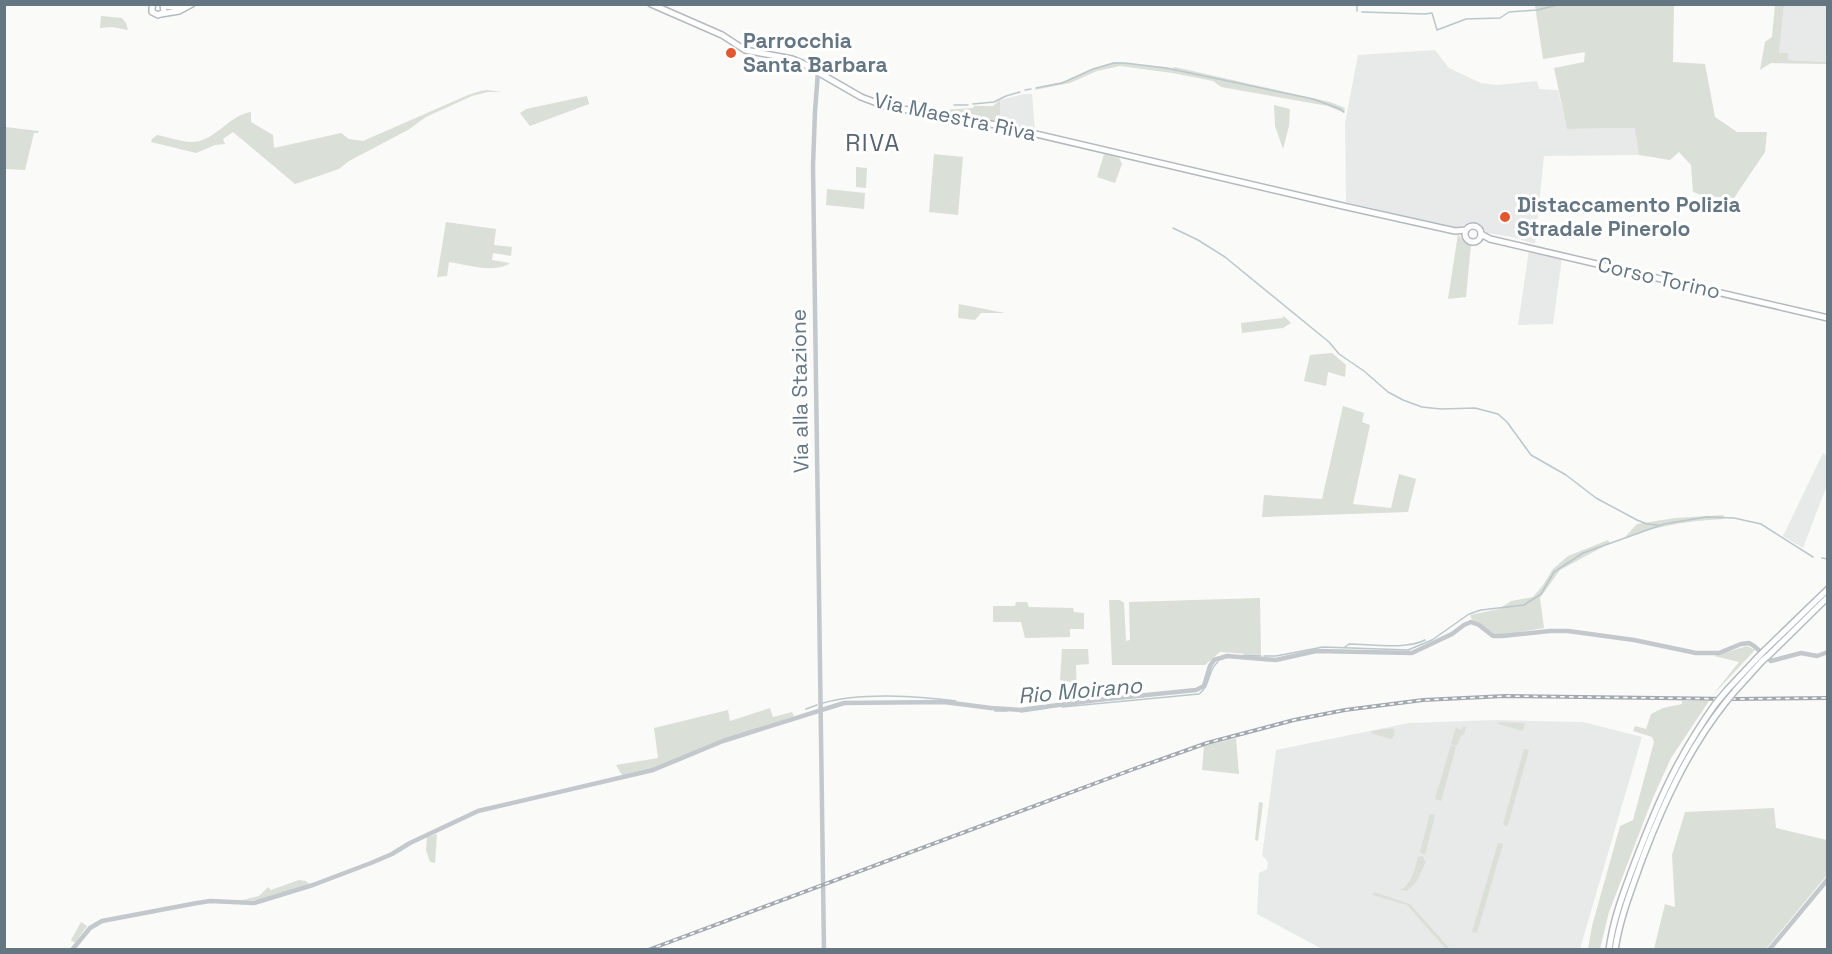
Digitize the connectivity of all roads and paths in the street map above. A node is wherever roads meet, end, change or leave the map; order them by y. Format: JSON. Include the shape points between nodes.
{"nodes":[{"id":1,"x":651,"y":4,"type":"edge"},
{"id":2,"x":152,"y":5,"type":"edge"},
{"id":3,"x":163,"y":5,"type":"edge"},
{"id":4,"x":189,"y":6,"type":"edge"},
{"id":5,"x":161,"y":14,"type":"junction"},
{"id":6,"x":818,"y":72,"type":"junction"},
{"id":7,"x":1465,"y":233,"type":"junction"},
{"id":8,"x":1480,"y":237,"type":"junction"},
{"id":9,"x":1827,"y":318,"type":"edge"},
{"id":10,"x":1827,"y":589,"type":"edge"},
{"id":11,"x":1827,"y":597,"type":"edge"},
{"id":12,"x":1767,"y":652,"type":"junction"},
{"id":13,"x":1827,"y":652,"type":"edge"},
{"id":14,"x":1760,"y":659,"type":"junction"},
{"id":15,"x":821,"y":710,"type":"junction"},
{"id":16,"x":1827,"y":879,"type":"edge"},
{"id":17,"x":72,"y":950,"type":"edge"},
{"id":18,"x":824,"y":950,"type":"edge"},
{"id":19,"x":1609,"y":950,"type":"edge"},
{"id":20,"x":1615,"y":950,"type":"edge"},
{"id":21,"x":1769,"y":950,"type":"edge"}],
"edges":[{"from":1,"to":6,"type":"main road","name":"Via Maestra Riva","via":[[722,35],[745,50],[792,59]]},
{"from":2,"to":5,"type":"main road","via":[[154,14]]},
{"from":3,"to":4,"type":"main road"},
{"from":3,"to":5,"type":"main road"},
{"from":4,"to":5,"type":"main road"},
{"from":6,"to":7,"type":"main road","name":"Via Maestra Riva","via":[[885,106],[1002,126]]},
{"from":6,"to":15,"type":"street","name":"Via alla Stazione","via":[[813,166]]},
{"from":7,"to":8,"type":"main road","via":[[1470,242],[1475,243]]},
{"from":7,"to":8,"type":"main road","via":[[1475,226]]},
{"from":8,"to":9,"type":"main road","name":"Corso Torino"},
{"from":10,"to":12,"type":"main road"},
{"from":11,"to":12,"type":"main road"},
{"from":12,"to":14,"type":"main road","bridge":true},
{"from":13,"to":15,"type":"street","via":[[1817,656],[1801,653],[1772,661],[1749,643],[1719,653],[1696,653],[1568,631],[1493,636],[1471,622],[1412,653],[1316,651],[1278,660],[1227,656],[1214,660],[1204,686],[1196,690],[1020,710],[944,702],[868,701],[844,702]]},
{"from":14,"to":19,"type":"main road","bridge":true,"via":[[1716,703],[1680,757],[1658,802],[1622,898]]},
{"from":14,"to":20,"type":"main road","bridge":true,"via":[[1693,748],[1663,807],[1628,899]]},
{"from":15,"to":17,"type":"street","via":[[723,741],[653,770],[478,812],[371,863],[254,903],[197,903],[102,921],[90,928]]},
{"from":15,"to":18,"type":"street","name":"Via alla Stazione"},
{"from":16,"to":21,"type":"street"}]}
